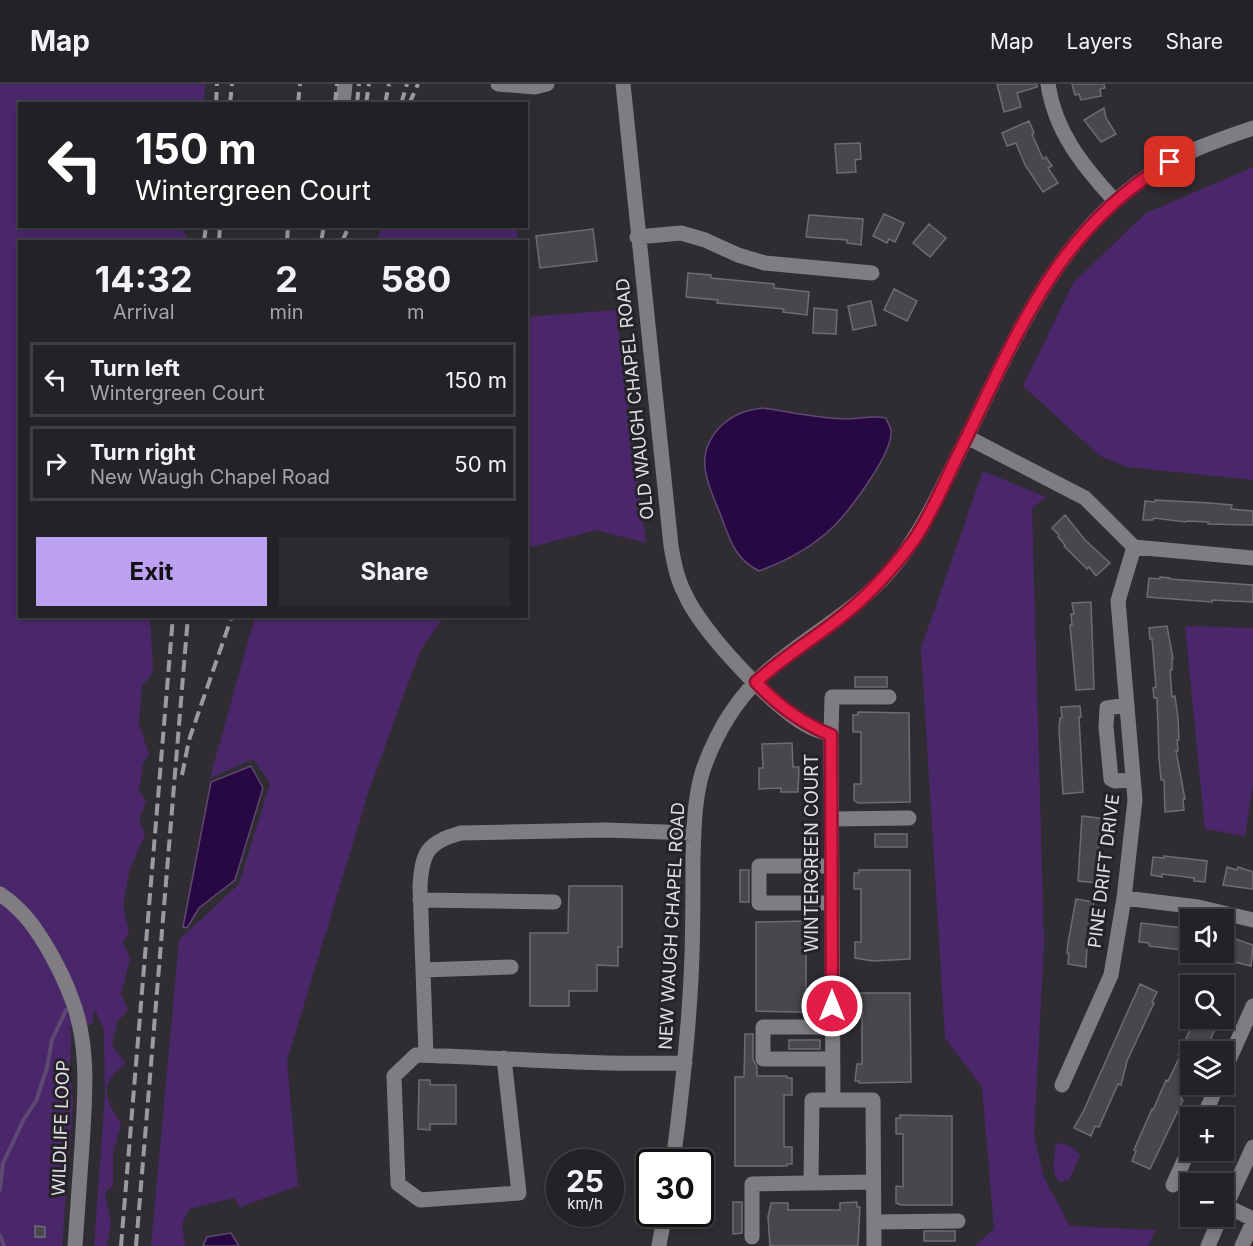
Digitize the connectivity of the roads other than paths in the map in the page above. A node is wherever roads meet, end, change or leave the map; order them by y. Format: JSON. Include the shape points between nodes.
{"nodes":[{"id":1,"x":345,"y":84,"type":"edge"},
{"id":2,"x":498,"y":84,"type":"edge"},
{"id":3,"x":547,"y":84,"type":"edge"},
{"id":4,"x":623,"y":84,"type":"edge"},
{"id":5,"x":1048,"y":84,"type":"edge"},
{"id":6,"x":343,"y":102,"type":"edge"},
{"id":7,"x":1253,"y":128,"type":"edge"},
{"id":8,"x":1114,"y":201,"type":"junction"},
{"id":9,"x":637,"y":237,"type":"junction"},
{"id":10,"x":872,"y":273,"type":"dead end"},
{"id":11,"x":967,"y":437,"type":"junction"},
{"id":12,"x":1134,"y":547,"type":"junction"},
{"id":13,"x":1253,"y":558,"type":"edge"},
{"id":14,"x":756,"y":682,"type":"junction"},
{"id":15,"x":889,"y":697,"type":"dead end"},
{"id":16,"x":1127,"y":705,"type":"junction"},
{"id":17,"x":831,"y":735,"type":"junction"},
{"id":18,"x":1133,"y":780,"type":"junction"},
{"id":19,"x":909,"y":818,"type":"dead end"},
{"id":20,"x":831,"y":819,"type":"junction"},
{"id":21,"x":694,"y":833,"type":"junction"},
{"id":22,"x":832,"y":866,"type":"junction"},
{"id":23,"x":0,"y":894,"type":"edge"},
{"id":24,"x":1124,"y":898,"type":"junction"},
{"id":25,"x":420,"y":900,"type":"junction"},
{"id":26,"x":554,"y":902,"type":"dead end"},
{"id":27,"x":832,"y":903,"type":"junction"},
{"id":28,"x":1253,"y":920,"type":"edge"},
{"id":29,"x":511,"y":967,"type":"dead end"},
{"id":30,"x":423,"y":970,"type":"junction"},
{"id":31,"x":1253,"y":1006,"type":"edge"},
{"id":32,"x":832,"y":1027,"type":"junction"},
{"id":33,"x":1234,"y":1049,"type":"edge"},
{"id":34,"x":426,"y":1055,"type":"junction"},
{"id":35,"x":504,"y":1058,"type":"junction"},
{"id":36,"x":832,"y":1059,"type":"junction"},
{"id":37,"x":685,"y":1063,"type":"junction"},
{"id":38,"x":1062,"y":1085,"type":"dead end"},
{"id":39,"x":833,"y":1100,"type":"junction"},
{"id":40,"x":1253,"y":1147,"type":"edge"},
{"id":41,"x":675,"y":1149,"type":"edge"},
{"id":42,"x":1184,"y":1161,"type":"edge"},
{"id":43,"x":873,"y":1182,"type":"junction"},
{"id":44,"x":811,"y":1183,"type":"junction"},
{"id":45,"x":1173,"y":1185,"type":"dead end"},
{"id":46,"x":1234,"y":1189,"type":"edge"},
{"id":47,"x":1234,"y":1214,"type":"edge"},
{"id":48,"x":1253,"y":1220,"type":"edge"},
{"id":49,"x":958,"y":1221,"type":"dead end"},
{"id":50,"x":874,"y":1222,"type":"junction"},
{"id":51,"x":663,"y":1227,"type":"edge"},
{"id":52,"x":1217,"y":1227,"type":"edge"},
{"id":53,"x":752,"y":1237,"type":"dead end"},
{"id":54,"x":660,"y":1245,"type":"edge"},
{"id":55,"x":75,"y":1246,"type":"edge"},
{"id":56,"x":874,"y":1246,"type":"edge"},
{"id":57,"x":1208,"y":1246,"type":"edge"},
{"id":58,"x":1242,"y":1246,"type":"edge"}],
"edges":[{"from":1,"to":6,"type":"street"},
{"from":2,"to":3,"type":"street"},
{"from":4,"to":9,"type":"street","name":"OLD WAUGH CHAPEL ROAD"},
{"from":5,"to":8,"type":"street","via":[[1056,119],[1067,140]]},
{"from":7,"to":8,"type":"street","name":"NEW WAUGH CHAPEL ROAD","via":[[1170,162]]},
{"from":8,"to":11,"type":"street","name":"NEW WAUGH CHAPEL ROAD","via":[[1057,265],[1040,292]]},
{"from":9,"to":10,"type":"street","via":[[681,233],[765,263]]},
{"from":9,"to":14,"type":"street","name":"OLD WAUGH CHAPEL ROAD","via":[[676,572],[697,616]]},
{"from":11,"to":12,"type":"street","via":[[1085,498]]},
{"from":11,"to":14,"type":"street","name":"NEW WAUGH CHAPEL ROAD","via":[[916,537],[897,563],[846,613]]},
{"from":12,"to":13,"type":"street"},
{"from":12,"to":16,"type":"street","name":"PINE DRIFT DRIVE","via":[[1118,601]]},
{"from":14,"to":17,"type":"street","name":"WINTERGREEN COURT","via":[[791,715]]},
{"from":14,"to":21,"type":"street","name":"NEW WAUGH CHAPEL ROAD","via":[[739,700],[708,757],[698,791]]},
{"from":15,"to":17,"type":"street","via":[[832,697]]},
{"from":16,"to":18,"type":"street","name":"PINE DRIFT DRIVE"},
{"from":16,"to":18,"type":"street","via":[[1107,708],[1106,727],[1111,779]]},
{"from":17,"to":20,"type":"street","name":"WINTERGREEN COURT"},
{"from":18,"to":24,"type":"street","name":"PINE DRIFT DRIVE","via":[[1135,800]]},
{"from":19,"to":20,"type":"street"},
{"from":20,"to":22,"type":"street","name":"WINTERGREEN COURT"},
{"from":21,"to":25,"type":"street","via":[[461,833],[442,838],[428,850],[422,866]]},
{"from":21,"to":37,"type":"street","name":"NEW WAUGH CHAPEL ROAD"},
{"from":22,"to":27,"type":"street","name":"WINTERGREEN COURT"},
{"from":22,"to":27,"type":"street","via":[[759,866],[759,903]]},
{"from":23,"to":55,"type":"street","name":"WILDLIFE LOOP","via":[[32,923],[44,942],[72,999],[81,1037],[86,1070]]},
{"from":24,"to":28,"type":"street","via":[[1198,907]]},
{"from":24,"to":38,"type":"street","name":"PINE DRIFT DRIVE","via":[[1111,975]]},
{"from":25,"to":26,"type":"street"},
{"from":25,"to":30,"type":"street"},
{"from":27,"to":32,"type":"street","name":"WINTERGREEN COURT"},
{"from":29,"to":30,"type":"street"},
{"from":30,"to":34,"type":"street"},
{"from":31,"to":33,"type":"street"},
{"from":32,"to":36,"type":"street","name":"WINTERGREEN COURT"},
{"from":32,"to":36,"type":"street","via":[[763,1027],[763,1059]]},
{"from":34,"to":35,"type":"street"},
{"from":34,"to":35,"type":"street","via":[[416,1055],[394,1076],[398,1184],[420,1200],[519,1193]]},
{"from":35,"to":37,"type":"street","via":[[576,1063]]},
{"from":36,"to":39,"type":"street","name":"WINTERGREEN COURT"},
{"from":37,"to":41,"type":"street","name":"NEW WAUGH CHAPEL ROAD"},
{"from":39,"to":43,"type":"street","via":[[873,1100]]},
{"from":39,"to":44,"type":"street","via":[[812,1100]]},
{"from":40,"to":46,"type":"street"},
{"from":42,"to":45,"type":"street"},
{"from":43,"to":44,"type":"street"},
{"from":43,"to":50,"type":"street"},
{"from":44,"to":53,"type":"street","via":[[752,1184]]},
{"from":47,"to":48,"type":"street"},
{"from":48,"to":58,"type":"street"},
{"from":49,"to":50,"type":"street"},
{"from":50,"to":56,"type":"street"},
{"from":51,"to":54,"type":"street"},
{"from":52,"to":57,"type":"street"}]}
